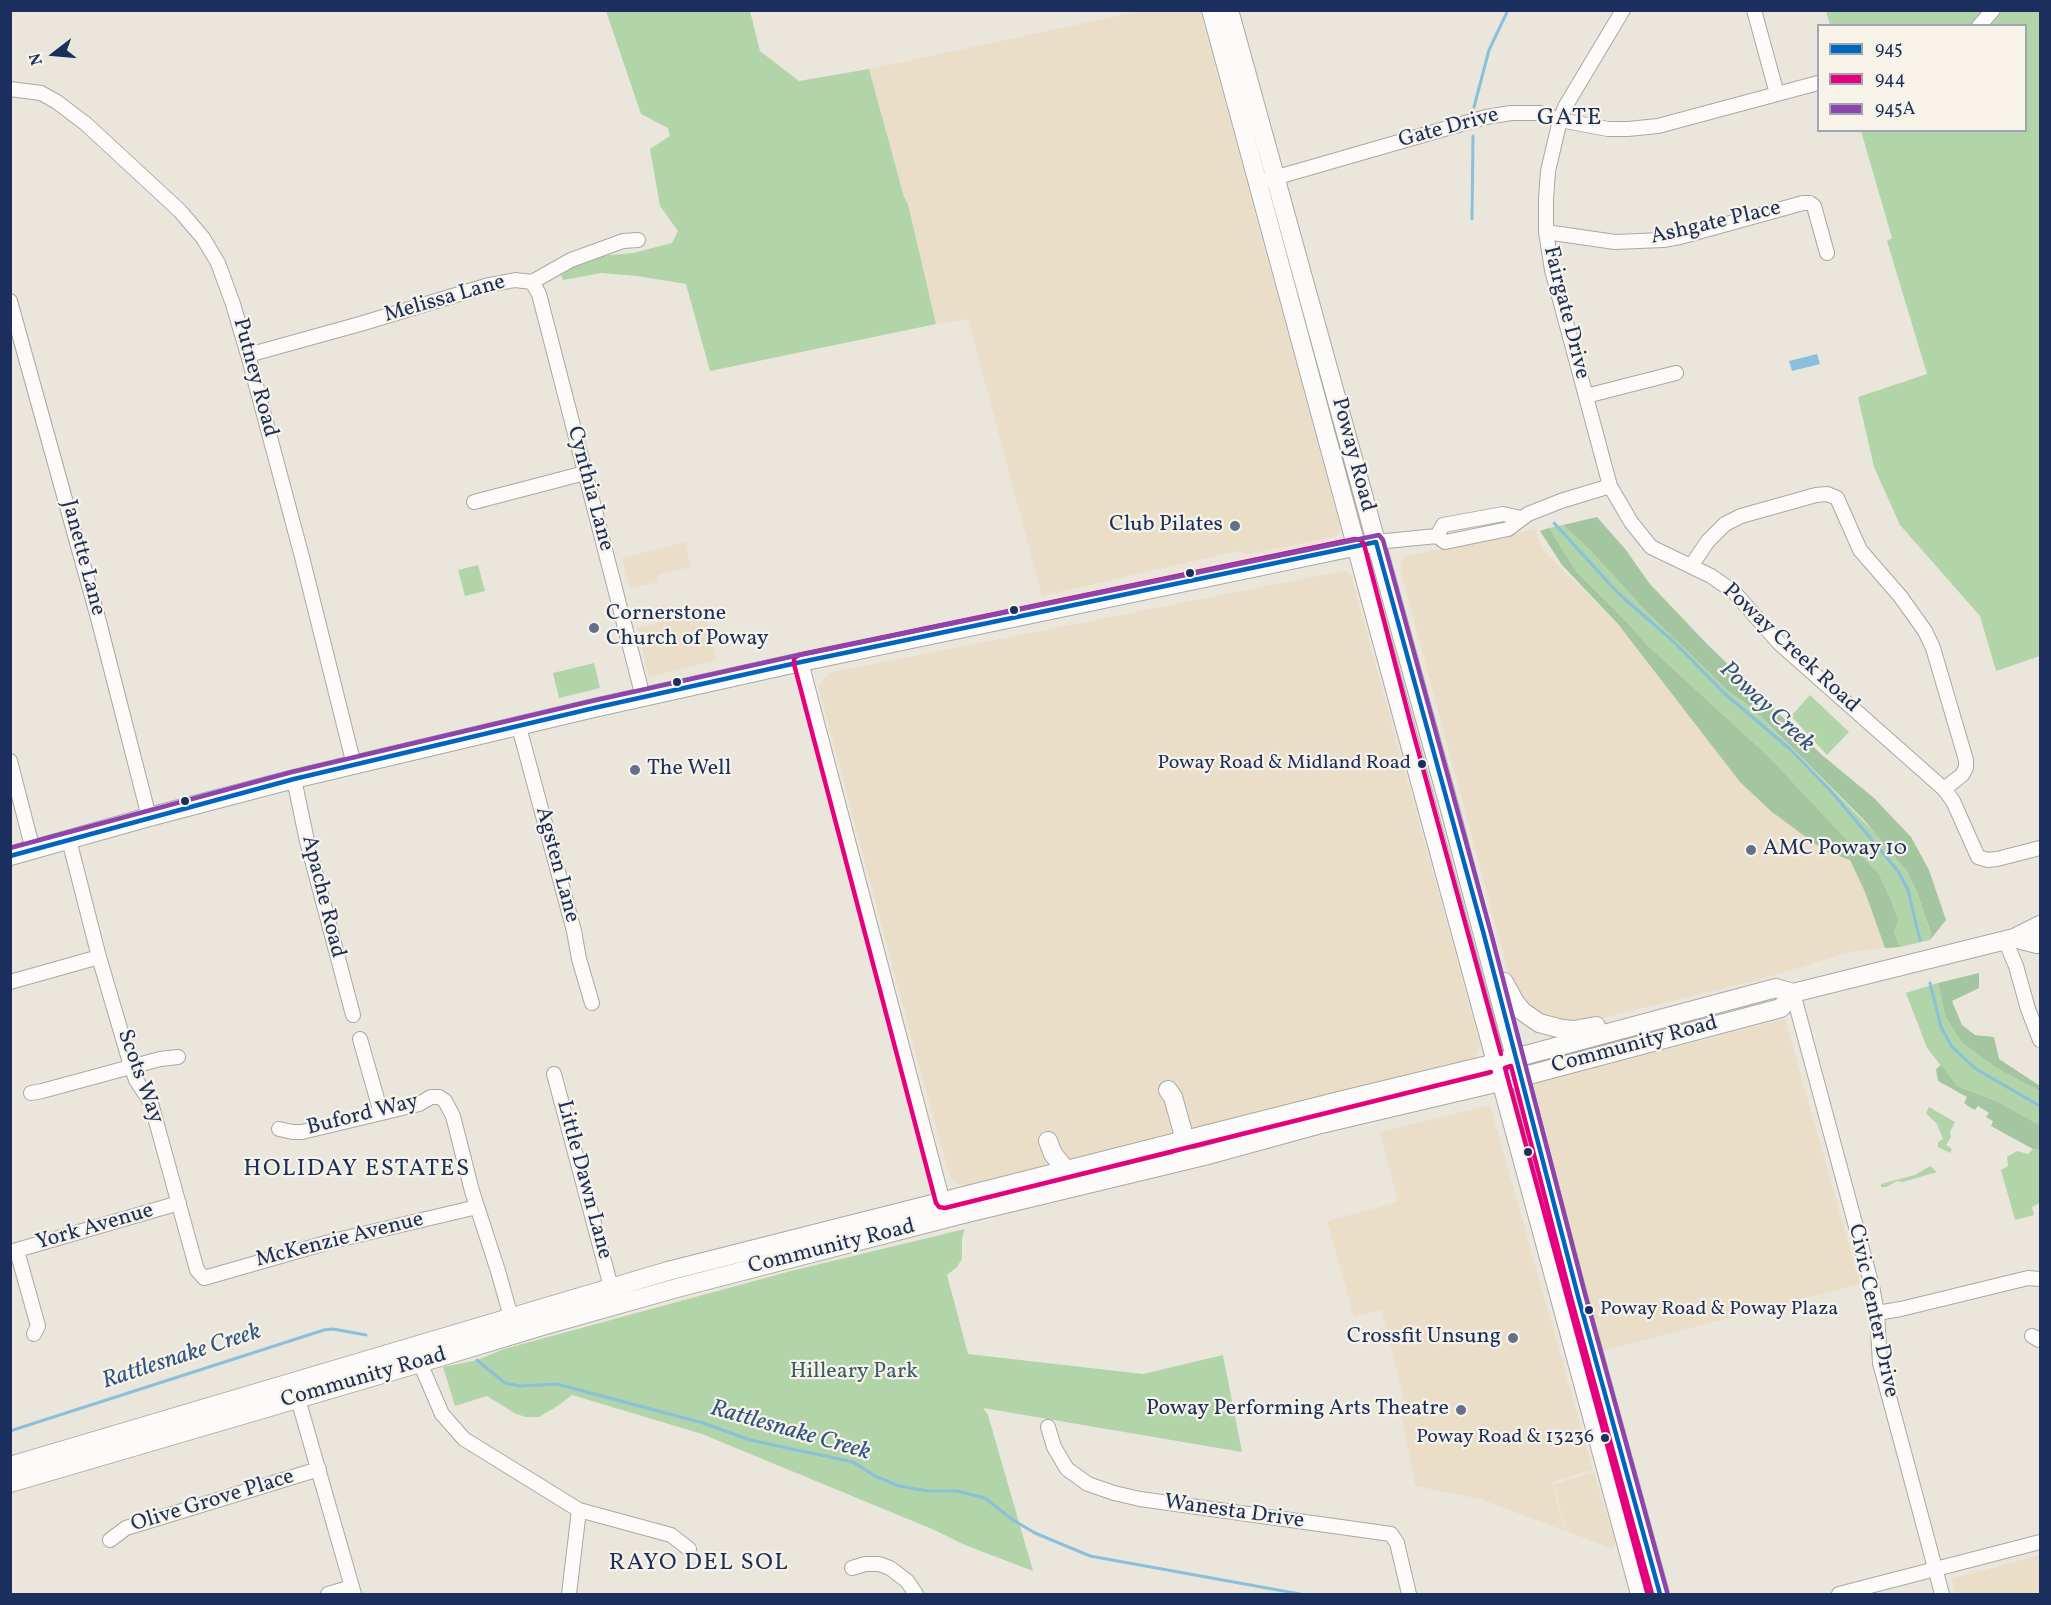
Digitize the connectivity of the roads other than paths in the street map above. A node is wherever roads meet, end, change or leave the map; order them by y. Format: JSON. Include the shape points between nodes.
{"nodes":[{"id":1,"x":1211,"y":10,"type":"edge"},
{"id":2,"x":1223,"y":10,"type":"edge"},
{"id":3,"x":1230,"y":10,"type":"edge"},
{"id":4,"x":1623,"y":10,"type":"edge"},
{"id":5,"x":1754,"y":10,"type":"edge"},
{"id":6,"x":1993,"y":10,"type":"edge"},
{"id":7,"x":1981,"y":24,"type":"edge"},
{"id":8,"x":1240,"y":49,"type":"junction"},
{"id":9,"x":1817,"y":83,"type":"edge"},
{"id":10,"x":10,"y":89,"type":"edge"},
{"id":11,"x":1777,"y":94,"type":"junction"},
{"id":12,"x":1560,"y":120,"type":"junction"},
{"id":13,"x":1266,"y":180,"type":"junction"},
{"id":14,"x":1546,"y":232,"type":"junction"},
{"id":15,"x":638,"y":240,"type":"dead end"},
{"id":16,"x":1827,"y":253,"type":"dead end"},
{"id":17,"x":532,"y":282,"type":"junction"},
{"id":18,"x":10,"y":301,"type":"edge"},
{"id":19,"x":1295,"y":319,"type":"junction"},
{"id":20,"x":248,"y":355,"type":"junction"},
{"id":21,"x":1676,"y":373,"type":"dead end"},
{"id":22,"x":1586,"y":396,"type":"junction"},
{"id":23,"x":1316,"y":397,"type":"junction"},
{"id":24,"x":1336,"y":398,"type":"junction"},
{"id":25,"x":585,"y":473,"type":"junction"},
{"id":26,"x":1357,"y":474,"type":"junction"},
{"id":27,"x":1610,"y":486,"type":"junction"},
{"id":28,"x":474,"y":502,"type":"dead end"},
{"id":29,"x":1376,"y":542,"type":"junction"},
{"id":30,"x":1357,"y":546,"type":"junction"},
{"id":31,"x":1691,"y":566,"type":"junction"},
{"id":32,"x":801,"y":662,"type":"junction"},
{"id":33,"x":643,"y":697,"type":"junction"},
{"id":34,"x":1403,"y":723,"type":"junction"},
{"id":35,"x":519,"y":727,"type":"junction"},
{"id":36,"x":10,"y":761,"type":"edge"},
{"id":37,"x":354,"y":765,"type":"junction"},
{"id":38,"x":294,"y":779,"type":"junction"},
{"id":39,"x":1944,"y":789,"type":"junction"},
{"id":40,"x":1451,"y":813,"type":"junction"},
{"id":41,"x":1429,"y":816,"type":"junction"},
{"id":42,"x":149,"y":817,"type":"junction"},
{"id":43,"x":69,"y":840,"type":"junction"},
{"id":44,"x":2040,"y":848,"type":"edge"},
{"id":45,"x":33,"y":850,"type":"junction"},
{"id":46,"x":10,"y":856,"type":"edge"},
{"id":47,"x":1478,"y":911,"type":"junction"},
{"id":48,"x":2040,"y":925,"type":"edge"},
{"id":49,"x":1484,"y":935,"type":"junction"},
{"id":50,"x":2010,"y":939,"type":"junction"},
{"id":51,"x":2040,"y":943,"type":"edge"},
{"id":52,"x":99,"y":957,"type":"junction"},
{"id":53,"x":10,"y":982,"type":"edge"},
{"id":54,"x":1793,"y":993,"type":"junction"},
{"id":55,"x":1722,"y":1002,"type":"junction"},
{"id":56,"x":592,"y":1003,"type":"dead end"},
{"id":57,"x":1692,"y":1010,"type":"junction"},
{"id":58,"x":353,"y":1015,"type":"dead end"},
{"id":59,"x":1672,"y":1036,"type":"junction"},
{"id":60,"x":360,"y":1039,"type":"dead end"},
{"id":61,"x":2040,"y":1040,"type":"edge"},
{"id":62,"x":178,"y":1057,"type":"dead end"},
{"id":63,"x":1516,"y":1057,"type":"junction"},
{"id":64,"x":1496,"y":1063,"type":"junction"},
{"id":65,"x":131,"y":1066,"type":"junction"},
{"id":66,"x":554,"y":1074,"type":"dead end"},
{"id":67,"x":1521,"y":1077,"type":"junction"},
{"id":68,"x":1501,"y":1082,"type":"junction"},
{"id":69,"x":32,"y":1093,"type":"dead end"},
{"id":70,"x":1339,"y":1101,"type":"junction"},
{"id":71,"x":381,"y":1113,"type":"junction"},
{"id":72,"x":1283,"y":1115,"type":"junction"},
{"id":73,"x":279,"y":1129,"type":"dead end"},
{"id":74,"x":1277,"y":1136,"type":"junction"},
{"id":75,"x":1184,"y":1140,"type":"junction"},
{"id":76,"x":1048,"y":1141,"type":"dead end"},
{"id":77,"x":1162,"y":1145,"type":"junction"},
{"id":78,"x":1219,"y":1152,"type":"junction"},
{"id":79,"x":1066,"y":1170,"type":"junction"},
{"id":80,"x":1070,"y":1188,"type":"junction"},
{"id":81,"x":179,"y":1203,"type":"junction"},
{"id":82,"x":477,"y":1207,"type":"junction"},
{"id":83,"x":945,"y":1209,"type":"junction"},
{"id":84,"x":1542,"y":1235,"type":"junction"},
{"id":85,"x":14,"y":1251,"type":"edge"},
{"id":86,"x":668,"y":1271,"type":"junction"},
{"id":87,"x":204,"y":1278,"type":"joint"},
{"id":88,"x":2040,"y":1279,"type":"edge"},
{"id":89,"x":611,"y":1287,"type":"junction"},
{"id":90,"x":617,"y":1305,"type":"junction"},
{"id":91,"x":1877,"y":1312,"type":"junction"},
{"id":92,"x":511,"y":1317,"type":"junction"},
{"id":93,"x":546,"y":1324,"type":"junction"},
{"id":94,"x":1587,"y":1324,"type":"junction"},
{"id":95,"x":472,"y":1329,"type":"junction"},
{"id":96,"x":34,"y":1334,"type":"dead end"},
{"id":97,"x":1572,"y":1344,"type":"junction"},
{"id":98,"x":458,"y":1352,"type":"junction"},
{"id":99,"x":420,"y":1363,"type":"junction"},
{"id":100,"x":296,"y":1391,"type":"junction"},
{"id":101,"x":1612,"y":1419,"type":"junction"},
{"id":102,"x":1048,"y":1427,"type":"dead end"},
{"id":103,"x":1594,"y":1427,"type":"junction"},
{"id":104,"x":10,"y":1466,"type":"edge"},
{"id":105,"x":319,"y":1469,"type":"junction"},
{"id":106,"x":10,"y":1483,"type":"edge"},
{"id":107,"x":1636,"y":1507,"type":"junction"},
{"id":108,"x":579,"y":1510,"type":"junction"},
{"id":109,"x":110,"y":1540,"type":"dead end"},
{"id":110,"x":2040,"y":1542,"type":"edge"},
{"id":111,"x":689,"y":1549,"type":"dead end"},
{"id":112,"x":1629,"y":1553,"type":"junction"},
{"id":113,"x":852,"y":1568,"type":"dead end"},
{"id":114,"x":1935,"y":1570,"type":"junction"},
{"id":115,"x":1638,"y":1586,"type":"edge"},
{"id":116,"x":353,"y":1591,"type":"edge"},
{"id":117,"x":328,"y":1594,"type":"edge"},
{"id":118,"x":569,"y":1594,"type":"edge"},
{"id":119,"x":916,"y":1594,"type":"edge"},
{"id":120,"x":1409,"y":1594,"type":"edge"},
{"id":121,"x":1648,"y":1594,"type":"edge"},
{"id":122,"x":1658,"y":1594,"type":"edge"},
{"id":123,"x":1839,"y":1594,"type":"edge"},
{"id":124,"x":1942,"y":1594,"type":"edge"}],
"edges":[{"from":1,"to":13,"type":"main road","name":"Poway Road"},
{"from":2,"to":8,"type":"main road"},
{"from":3,"to":8,"type":"main road","name":"Poway Road"},
{"from":4,"to":12,"type":"street","name":"Fairgate Drive"},
{"from":5,"to":11,"type":"street"},
{"from":6,"to":7,"type":"street"},
{"from":8,"to":13,"type":"main road","name":"Poway Road"},
{"from":9,"to":11,"type":"street","name":"Gate Drive"},
{"from":10,"to":20,"type":"street","name":"Putney Road","via":[[41,93],[66,108],[188,220],[222,273]]},
{"from":11,"to":12,"type":"street","name":"Gate Drive","via":[[1658,126],[1608,129]]},
{"from":12,"to":13,"type":"street","name":"Gate Drive","via":[[1540,113],[1511,112],[1486,117]]},
{"from":12,"to":14,"type":"street","name":"Fairgate Drive","via":[[1548,171]]},
{"from":13,"to":19,"type":"main road","name":"Poway Road"},
{"from":13,"to":24,"type":"main road","name":"Poway Road"},
{"from":14,"to":16,"type":"street","name":"Ashgate Place","via":[[1615,242],[1663,240],[1803,202],[1814,206]]},
{"from":14,"to":22,"type":"street","name":"Fairgate Drive","via":[[1552,270]]},
{"from":15,"to":17,"type":"street","name":"Melissa Lane","via":[[623,241],[571,260]]},
{"from":17,"to":20,"type":"street","name":"Melissa Lane","via":[[515,280],[489,285]]},
{"from":17,"to":25,"type":"street","name":"Cynthia Lane","via":[[539,294]]},
{"from":18,"to":42,"type":"street","name":"Janette Lane"},
{"from":19,"to":23,"type":"main road","name":"Poway Road"},
{"from":19,"to":24,"type":"main road","via":[[1310,343],[1323,391]]},
{"from":20,"to":37,"type":"street","name":"Putney Road"},
{"from":21,"to":22,"type":"street"},
{"from":22,"to":27,"type":"street","name":"Fairgate Drive"},
{"from":23,"to":26,"type":"main road","via":[[1328,402],[1342,452]]},
{"from":23,"to":30,"type":"main road","name":"Poway Road"},
{"from":24,"to":26,"type":"main road","name":"Poway Road"},
{"from":25,"to":28,"type":"street"},
{"from":25,"to":33,"type":"street","name":"Cynthia Lane"},
{"from":26,"to":29,"type":"main road","name":"Poway Road"},
{"from":27,"to":29,"type":"street","via":[[1521,518],[1503,514],[1443,525],[1437,536]]},
{"from":27,"to":31,"type":"street","name":"Poway Creek Road","via":[[1630,522],[1652,547]]},
{"from":29,"to":30,"type":"main road"},
{"from":29,"to":40,"type":"main road","name":"Poway Road"},
{"from":30,"to":32,"type":"main road"},
{"from":30,"to":34,"type":"main road","name":"Poway Road"},
{"from":31,"to":39,"type":"street","name":"Poway Creek Road","via":[[1734,592],[1779,643]]},
{"from":31,"to":39,"type":"street","via":[[1708,541],[1725,524],[1741,516],[1816,495],[1837,498],[1860,550],[1900,596],[1934,648],[1966,760],[1962,774]]},
{"from":32,"to":33,"type":"main road"},
{"from":32,"to":83,"type":"street"},
{"from":33,"to":35,"type":"main road"},
{"from":34,"to":40,"type":"main road","via":[[1417,744],[1434,799]]},
{"from":34,"to":41,"type":"main road","name":"Poway Road"},
{"from":35,"to":37,"type":"main road"},
{"from":35,"to":56,"type":"street","name":"Agsten Lane"},
{"from":36,"to":45,"type":"street"},
{"from":37,"to":38,"type":"main road"},
{"from":38,"to":42,"type":"main road"},
{"from":38,"to":58,"type":"street","name":"Apache Road"},
{"from":39,"to":44,"type":"street","name":"Poway Creek Road","via":[[1978,857],[1997,859]]},
{"from":40,"to":47,"type":"main road","name":"Poway Road"},
{"from":41,"to":47,"type":"main road","via":[[1439,817],[1445,824],[1461,875]]},
{"from":41,"to":64,"type":"main road","name":"Poway Road"},
{"from":42,"to":43,"type":"main road"},
{"from":43,"to":45,"type":"main road"},
{"from":43,"to":52,"type":"street","name":"Scots Way"},
{"from":45,"to":46,"type":"main road"},
{"from":47,"to":49,"type":"main road","name":"Poway Road"},
{"from":48,"to":50,"type":"main road","name":"Community Road"},
{"from":49,"to":57,"type":"main road","via":[[1515,1002],[1531,1018],[1548,1027],[1574,1030],[1674,1009]]},
{"from":49,"to":63,"type":"main road","name":"Poway Road"},
{"from":50,"to":51,"type":"main road","name":"Community Road"},
{"from":50,"to":54,"type":"main road","name":"Community Road"},
{"from":50,"to":61,"type":"street"},
{"from":52,"to":53,"type":"street"},
{"from":52,"to":65,"type":"street","name":"Scots Way"},
{"from":54,"to":55,"type":"main road","name":"Community Road","via":[[1776,988]]},
{"from":54,"to":59,"type":"main road","name":"Community Road","via":[[1781,1008]]},
{"from":54,"to":91,"type":"street","name":"Civic Center Drive"},
{"from":55,"to":57,"type":"main road","name":"Community Road"},
{"from":55,"to":59,"type":"main road","via":[[1707,1016],[1680,1024]]},
{"from":57,"to":63,"type":"main road","name":"Community Road"},
{"from":59,"to":67,"type":"main road","name":"Community Road"},
{"from":60,"to":71,"type":"street"},
{"from":62,"to":65,"type":"street"},
{"from":63,"to":64,"type":"main road","name":"Community Road"},
{"from":63,"to":67,"type":"main road","name":"Poway Road"},
{"from":64,"to":68,"type":"main road","name":"Poway Road"},
{"from":64,"to":70,"type":"main road","name":"Community Road"},
{"from":65,"to":69,"type":"street"},
{"from":65,"to":81,"type":"street","name":"Scots Way","via":[[150,1103]]},
{"from":66,"to":89,"type":"street","name":"Little Dawn Lane"},
{"from":67,"to":68,"type":"main road","name":"Community Road"},
{"from":67,"to":94,"type":"main road","name":"Poway Road"},
{"from":68,"to":74,"type":"main road","name":"Community Road"},
{"from":68,"to":84,"type":"main road","name":"Poway Road"},
{"from":70,"to":72,"type":"main road","name":"Community Road"},
{"from":70,"to":74,"type":"main road","via":[[1337,1112],[1292,1126]]},
{"from":71,"to":73,"type":"street","name":"Buford Way","via":[[302,1132]]},
{"from":71,"to":82,"type":"street","name":"Buford Way","via":[[419,1104],[431,1097],[445,1101],[453,1116]]},
{"from":72,"to":75,"type":"main road","name":"Community Road"},
{"from":72,"to":78,"type":"main road","via":[[1261,1128],[1220,1140]]},
{"from":74,"to":78,"type":"main road","name":"Community Road"},
{"from":75,"to":77,"type":"main road","name":"Community Road"},
{"from":75,"to":77,"type":"main road","via":[[1168,1090],[1169,1132]]},
{"from":75,"to":80,"type":"main road","via":[[1180,1152],[1109,1171]]},
{"from":76,"to":79,"type":"main road"},
{"from":77,"to":79,"type":"main road","name":"Community Road"},
{"from":78,"to":80,"type":"main road","name":"Community Road"},
{"from":79,"to":83,"type":"main road","name":"Community Road"},
{"from":80,"to":83,"type":"main road","name":"Community Road"},
{"from":81,"to":85,"type":"street","name":"York Avenue"},
{"from":81,"to":87,"type":"street","name":"Scots Way","via":[[197,1270]]},
{"from":82,"to":87,"type":"street","name":"McKenzie Avenue","via":[[333,1240]]},
{"from":82,"to":92,"type":"street"},
{"from":83,"to":86,"type":"main road","name":"Community Road"},
{"from":83,"to":90,"type":"main road","name":"Community Road"},
{"from":84,"to":94,"type":"main road","via":[[1556,1244],[1570,1297]]},
{"from":84,"to":97,"type":"main road","name":"Poway Road"},
{"from":85,"to":96,"type":"street","via":[[38,1326]]},
{"from":86,"to":89,"type":"main road","name":"Community Road"},
{"from":86,"to":90,"type":"main road","via":[[669,1282],[627,1295]]},
{"from":88,"to":91,"type":"street","via":[[2028,1278]]},
{"from":89,"to":92,"type":"main road","name":"Community Road"},
{"from":89,"to":93,"type":"main road","via":[[611,1297],[565,1311]]},
{"from":90,"to":93,"type":"main road","name":"Community Road"},
{"from":91,"to":114,"type":"street","name":"Civic Center Drive","via":[[1880,1363]]},
{"from":92,"to":95,"type":"main road","name":"Community Road"},
{"from":92,"to":98,"type":"main road","via":[[508,1327],[473,1340]]},
{"from":93,"to":98,"type":"main road","name":"Community Road"},
{"from":94,"to":101,"type":"main road","name":"Poway Road"},
{"from":95,"to":99,"type":"main road","via":[[464,1340],[426,1352]]},
{"from":95,"to":100,"type":"main road","name":"Community Road"},
{"from":97,"to":101,"type":"main road","via":[[1586,1362],[1600,1415]]},
{"from":97,"to":103,"type":"main road","name":"Poway Road"},
{"from":98,"to":99,"type":"main road","name":"Community Road"},
{"from":99,"to":100,"type":"main road","name":"Community Road"},
{"from":99,"to":108,"type":"street","via":[[442,1414],[464,1439]]},
{"from":100,"to":104,"type":"main road","name":"Community Road"},
{"from":100,"to":105,"type":"street"},
{"from":100,"to":106,"type":"main road","name":"Community Road"},
{"from":101,"to":107,"type":"main road","name":"Poway Road"},
{"from":102,"to":120,"type":"street","name":"Wanesta Drive","via":[[1067,1469],[1088,1484],[1113,1493],[1391,1534]]},
{"from":103,"to":107,"type":"main road","via":[[1606,1430],[1622,1488]]},
{"from":103,"to":112,"type":"main road","name":"Poway Road"},
{"from":105,"to":109,"type":"street","name":"Olive Grove Place","via":[[126,1528]]},
{"from":105,"to":116,"type":"street"},
{"from":107,"to":122,"type":"main road","name":"Poway Road"},
{"from":108,"to":111,"type":"street","via":[[671,1535]]},
{"from":108,"to":118,"type":"street"},
{"from":110,"to":114,"type":"street"},
{"from":112,"to":115,"type":"main road","name":"Poway Road"},
{"from":112,"to":122,"type":"main road","via":[[1639,1554],[1647,1581]]},
{"from":113,"to":119,"type":"street","via":[[879,1564],[890,1568]]},
{"from":114,"to":123,"type":"street"},
{"from":114,"to":124,"type":"street","name":"Civic Center Drive"},
{"from":115,"to":121,"type":"main road"},
{"from":116,"to":117,"type":"street"}]}
